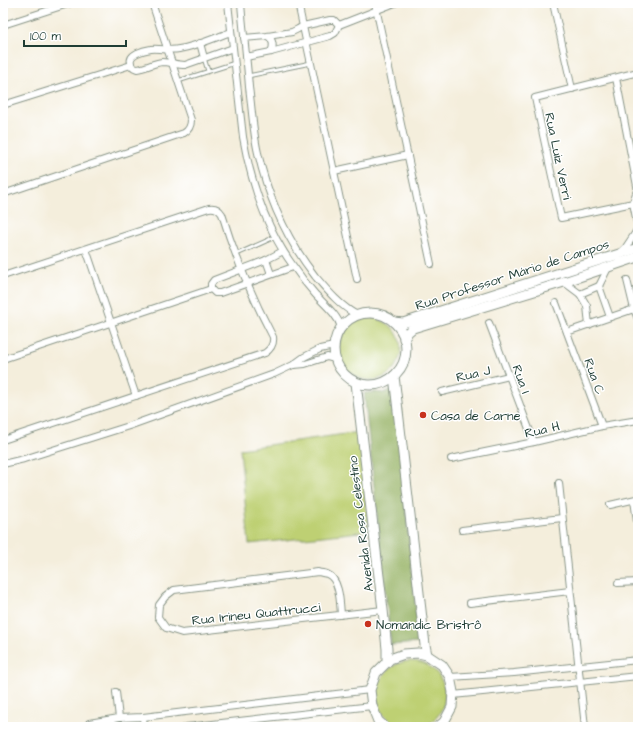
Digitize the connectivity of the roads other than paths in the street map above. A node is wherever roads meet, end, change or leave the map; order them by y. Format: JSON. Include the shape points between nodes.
{"nodes":[{"id":1,"x":71,"y":3,"type":"edge"},
{"id":2,"x":152,"y":3,"type":"edge"},
{"id":3,"x":228,"y":3,"type":"edge"},
{"id":4,"x":241,"y":3,"type":"edge"},
{"id":5,"x":298,"y":3,"type":"edge"},
{"id":6,"x":375,"y":3,"type":"edge"},
{"id":7,"x":395,"y":3,"type":"edge"},
{"id":8,"x":554,"y":3,"type":"edge"},
{"id":9,"x":636,"y":3,"type":"edge"},
{"id":10,"x":377,"y":10,"type":"junction"},
{"id":11,"x":638,"y":11,"type":"edge"},
{"id":12,"x":3,"y":25,"type":"edge"},
{"id":13,"x":339,"y":25,"type":"junction"},
{"id":14,"x":303,"y":26,"type":"junction"},
{"id":15,"x":231,"y":32,"type":"junction"},
{"id":16,"x":268,"y":36,"type":"junction"},
{"id":17,"x":244,"y":38,"type":"junction"},
{"id":18,"x":200,"y":43,"type":"junction"},
{"id":19,"x":306,"y":43,"type":"junction"},
{"id":20,"x":233,"y":48,"type":"junction"},
{"id":21,"x":168,"y":50,"type":"junction"},
{"id":22,"x":271,"y":52,"type":"junction"},
{"id":23,"x":246,"y":57,"type":"junction"},
{"id":24,"x":204,"y":58,"type":"junction"},
{"id":25,"x":234,"y":63,"type":"junction"},
{"id":26,"x":311,"y":63,"type":"junction"},
{"id":27,"x":172,"y":64,"type":"junction"},
{"id":28,"x":131,"y":65,"type":"junction"},
{"id":29,"x":208,"y":71,"type":"junction"},
{"id":30,"x":638,"y":72,"type":"edge"},
{"id":31,"x":248,"y":76,"type":"junction"},
{"id":32,"x":616,"y":78,"type":"junction"},
{"id":33,"x":178,"y":81,"type":"junction"},
{"id":34,"x":572,"y":89,"type":"junction"},
{"id":35,"x":3,"y":105,"type":"edge"},
{"id":36,"x":252,"y":117,"type":"junction"},
{"id":37,"x":240,"y":118,"type":"junction"},
{"id":38,"x":408,"y":155,"type":"junction"},
{"id":39,"x":334,"y":171,"type":"junction"},
{"id":40,"x":638,"y":191,"type":"edge"},
{"id":41,"x":3,"y":194,"type":"edge"},
{"id":42,"x":636,"y":202,"type":"edge"},
{"id":43,"x":278,"y":214,"type":"junction"},
{"id":44,"x":267,"y":219,"type":"junction"},
{"id":45,"x":276,"y":237,"type":"junction"},
{"id":46,"x":638,"y":248,"type":"edge"},
{"id":47,"x":86,"y":249,"type":"junction"},
{"id":48,"x":283,"y":251,"type":"junction"},
{"id":49,"x":235,"y":255,"type":"junction"},
{"id":50,"x":617,"y":255,"type":"junction"},
{"id":51,"x":638,"y":257,"type":"edge"},
{"id":52,"x":266,"y":260,"type":"junction"},
{"id":53,"x":431,"y":264,"type":"dead end"},
{"id":54,"x":609,"y":266,"type":"junction"},
{"id":55,"x":293,"y":267,"type":"junction"},
{"id":56,"x":241,"y":269,"type":"junction"},
{"id":57,"x":562,"y":272,"type":"junction"},
{"id":58,"x":271,"y":274,"type":"junction"},
{"id":59,"x":3,"y":276,"type":"edge"},
{"id":60,"x":357,"y":279,"type":"dead end"},
{"id":61,"x":627,"y":280,"type":"dead end"},
{"id":62,"x":564,"y":282,"type":"junction"},
{"id":63,"x":247,"y":284,"type":"junction"},
{"id":64,"x":599,"y":286,"type":"junction"},
{"id":65,"x":211,"y":289,"type":"junction"},
{"id":66,"x":580,"y":294,"type":"junction"},
{"id":67,"x":556,"y":303,"type":"dead end"},
{"id":68,"x":634,"y":309,"type":"junction"},
{"id":69,"x":357,"y":315,"type":"junction"},
{"id":70,"x":610,"y":317,"type":"junction"},
{"id":71,"x":638,"y":319,"type":"edge"},
{"id":72,"x":394,"y":322,"type":"junction"},
{"id":73,"x":111,"y":323,"type":"junction"},
{"id":74,"x":489,"y":323,"type":"dead end"},
{"id":75,"x":589,"y":325,"type":"junction"},
{"id":76,"x":341,"y":327,"type":"junction"},
{"id":77,"x":567,"y":332,"type":"junction"},
{"id":78,"x":404,"y":339,"type":"junction"},
{"id":79,"x":334,"y":346,"type":"junction"},
{"id":80,"x":3,"y":358,"type":"edge"},
{"id":81,"x":335,"y":359,"type":"junction"},
{"id":82,"x":293,"y":366,"type":"junction"},
{"id":83,"x":394,"y":376,"type":"junction"},
{"id":84,"x":509,"y":376,"type":"junction"},
{"id":85,"x":356,"y":383,"type":"junction"},
{"id":86,"x":442,"y":392,"type":"dead end"},
{"id":87,"x":136,"y":396,"type":"junction"},
{"id":88,"x":638,"y":420,"type":"edge"},
{"id":89,"x":602,"y":426,"type":"junction"},
{"id":90,"x":3,"y":440,"type":"edge"},
{"id":91,"x":534,"y":442,"type":"junction"},
{"id":92,"x":451,"y":459,"type":"dead end"},
{"id":93,"x":3,"y":464,"type":"edge"},
{"id":94,"x":559,"y":482,"type":"dead end"},
{"id":95,"x":636,"y":499,"type":"edge"},
{"id":96,"x":610,"y":505,"type":"dead end"},
{"id":97,"x":562,"y":518,"type":"junction"},
{"id":98,"x":638,"y":529,"type":"edge"},
{"id":99,"x":462,"y":530,"type":"dead end"},
{"id":100,"x":638,"y":582,"type":"edge"},
{"id":101,"x":618,"y":583,"type":"dead end"},
{"id":102,"x":570,"y":591,"type":"junction"},
{"id":103,"x":470,"y":603,"type":"dead end"},
{"id":104,"x":383,"y":610,"type":"junction"},
{"id":105,"x":341,"y":615,"type":"junction"},
{"id":106,"x":426,"y":655,"type":"junction"},
{"id":107,"x":638,"y":660,"type":"edge"},
{"id":108,"x":387,"y":662,"type":"junction"},
{"id":109,"x":578,"y":666,"type":"junction"},
{"id":110,"x":638,"y":676,"type":"edge"},
{"id":111,"x":450,"y":678,"type":"junction"},
{"id":112,"x":580,"y":681,"type":"junction"},
{"id":113,"x":370,"y":690,"type":"junction"},
{"id":114,"x":116,"y":692,"type":"dead end"},
{"id":115,"x":453,"y":695,"type":"junction"},
{"id":116,"x":372,"y":706,"type":"junction"},
{"id":117,"x":143,"y":716,"type":"junction"},
{"id":118,"x":119,"y":718,"type":"junction"},
{"id":119,"x":88,"y":727,"type":"edge"},
{"id":120,"x":144,"y":727,"type":"edge"},
{"id":121,"x":186,"y":727,"type":"edge"},
{"id":122,"x":385,"y":727,"type":"edge"},
{"id":123,"x":438,"y":727,"type":"edge"},
{"id":124,"x":584,"y":727,"type":"edge"}],
"edges":[{"from":1,"to":12,"type":"street"},
{"from":2,"to":21,"type":"street"},
{"from":3,"to":15,"type":"street"},
{"from":4,"to":17,"type":"street"},
{"from":5,"to":14,"type":"street"},
{"from":6,"to":10,"type":"street"},
{"from":7,"to":10,"type":"street"},
{"from":8,"to":34,"type":"street"},
{"from":9,"to":11,"type":"street"},
{"from":10,"to":13,"type":"street"},
{"from":10,"to":38,"type":"street"},
{"from":13,"to":14,"type":"street","via":[[332,19]]},
{"from":13,"to":19,"type":"street","via":[[333,35]]},
{"from":14,"to":16,"type":"street","via":[[292,32]]},
{"from":14,"to":19,"type":"street"},
{"from":15,"to":18,"type":"street"},
{"from":15,"to":20,"type":"street"},
{"from":16,"to":17,"type":"street"},
{"from":16,"to":22,"type":"street","via":[[273,43]]},
{"from":17,"to":23,"type":"street"},
{"from":18,"to":21,"type":"street"},
{"from":18,"to":24,"type":"street"},
{"from":19,"to":22,"type":"street"},
{"from":19,"to":26,"type":"street"},
{"from":20,"to":24,"type":"street"},
{"from":20,"to":25,"type":"street"},
{"from":21,"to":27,"type":"street"},
{"from":21,"to":28,"type":"street","via":[[147,50],[133,55]]},
{"from":22,"to":23,"type":"street"},
{"from":23,"to":31,"type":"street"},
{"from":24,"to":27,"type":"street","via":[[185,64]]},
{"from":24,"to":29,"type":"lane"},
{"from":25,"to":29,"type":"lane"},
{"from":25,"to":37,"type":"street"},
{"from":26,"to":31,"type":"lane"},
{"from":26,"to":39,"type":"street"},
{"from":27,"to":28,"type":"street","via":[[161,62],[139,69]]},
{"from":27,"to":33,"type":"street"},
{"from":28,"to":35,"type":"street"},
{"from":29,"to":33,"type":"lane"},
{"from":30,"to":32,"type":"street"},
{"from":31,"to":36,"type":"street"},
{"from":32,"to":34,"type":"street"},
{"from":32,"to":40,"type":"street"},
{"from":33,"to":41,"type":"street","via":[[191,120],[184,133]]},
{"from":34,"to":42,"type":"street","name":"Rua Luiz Verri","via":[[535,98],[561,218]]},
{"from":36,"to":37,"type":"street"},
{"from":36,"to":43,"type":"street","via":[[262,170]]},
{"from":37,"to":44,"type":"street","via":[[250,174]]},
{"from":38,"to":39,"type":"street"},
{"from":38,"to":53,"type":"street"},
{"from":39,"to":60,"type":"street"},
{"from":40,"to":42,"type":"street"},
{"from":42,"to":50,"type":"street","via":[[638,228],[626,247]]},
{"from":43,"to":44,"type":"street"},
{"from":43,"to":69,"type":"street","via":[[312,271],[335,298]]},
{"from":44,"to":45,"type":"street"},
{"from":45,"to":48,"type":"street"},
{"from":45,"to":49,"type":"lane"},
{"from":46,"to":50,"type":"street","name":"Rua Professor Mário de Campos"},
{"from":47,"to":49,"type":"street","via":[[212,208],[222,214]]},
{"from":47,"to":59,"type":"street"},
{"from":47,"to":73,"type":"street"},
{"from":48,"to":52,"type":"street"},
{"from":48,"to":55,"type":"street"},
{"from":49,"to":56,"type":"street"},
{"from":50,"to":57,"type":"street","name":"Rua Professor Mário de Campos"},
{"from":51,"to":54,"type":"street","name":"Rua Professor Mário de Campos"},
{"from":52,"to":56,"type":"street"},
{"from":52,"to":58,"type":"street"},
{"from":54,"to":62,"type":"street","name":"Rua Professor Mário de Campos"},
{"from":54,"to":64,"type":"street"},
{"from":55,"to":58,"type":"street"},
{"from":55,"to":76,"type":"street","via":[[339,320]]},
{"from":56,"to":63,"type":"street"},
{"from":56,"to":65,"type":"street","via":[[214,280]]},
{"from":57,"to":62,"type":"street"},
{"from":57,"to":72,"type":"street","name":"Rua Professor Mário de Campos","via":[[403,323]]},
{"from":58,"to":63,"type":"street"},
{"from":61,"to":68,"type":"street"},
{"from":62,"to":66,"type":"street"},
{"from":62,"to":78,"type":"street","name":"Rua Professor Mário de Campos","via":[[413,328]]},
{"from":63,"to":65,"type":"street","via":[[220,293],[215,293]]},
{"from":63,"to":87,"type":"street","via":[[273,337],[270,350]]},
{"from":64,"to":66,"type":"street"},
{"from":64,"to":70,"type":"street"},
{"from":65,"to":73,"type":"street"},
{"from":66,"to":75,"type":"street","via":[[587,306]]},
{"from":67,"to":77,"type":"street","name":"Rua C"},
{"from":68,"to":70,"type":"street"},
{"from":68,"to":71,"type":"street"},
{"from":69,"to":72,"type":"street","via":[[376,313]]},
{"from":69,"to":76,"type":"street"},
{"from":70,"to":75,"type":"street"},
{"from":72,"to":78,"type":"street"},
{"from":73,"to":80,"type":"street"},
{"from":73,"to":87,"type":"street"},
{"from":74,"to":84,"type":"street","name":"Rua I"},
{"from":75,"to":77,"type":"street"},
{"from":76,"to":79,"type":"street"},
{"from":77,"to":89,"type":"street","name":"Rua C"},
{"from":78,"to":83,"type":"street","via":[[404,359]]},
{"from":79,"to":81,"type":"street"},
{"from":79,"to":82,"type":"street","via":[[320,349]]},
{"from":81,"to":82,"type":"street","via":[[327,357]]},
{"from":81,"to":85,"type":"street","via":[[345,376]]},
{"from":82,"to":93,"type":"street","via":[[129,426]]},
{"from":83,"to":85,"type":"street","via":[[376,384]]},
{"from":83,"to":106,"type":"street"},
{"from":84,"to":86,"type":"street","name":"Rua J"},
{"from":84,"to":91,"type":"street","name":"Rua I"},
{"from":85,"to":104,"type":"street","name":"Avenida Rosa Celestino"},
{"from":87,"to":90,"type":"street"},
{"from":88,"to":89,"type":"street","name":"Rua H"},
{"from":89,"to":91,"type":"street","name":"Rua H"},
{"from":91,"to":92,"type":"street","name":"Rua H"},
{"from":94,"to":97,"type":"street"},
{"from":95,"to":96,"type":"street"},
{"from":95,"to":98,"type":"street"},
{"from":97,"to":99,"type":"street"},
{"from":97,"to":102,"type":"street"},
{"from":100,"to":101,"type":"street"},
{"from":102,"to":103,"type":"street"},
{"from":102,"to":109,"type":"street"},
{"from":104,"to":105,"type":"street","name":"Rua Irineu Quattrucci"},
{"from":104,"to":108,"type":"street","name":"Avenida Rosa Celestino"},
{"from":105,"to":105,"type":"street","name":"Rua Irineu Quattrucci","via":[[182,633],[166,628],[158,617],[159,605],[174,590],[318,572],[328,575],[336,583]]},
{"from":106,"to":108,"type":"street","via":[[404,654]]},
{"from":106,"to":111,"type":"street","via":[[442,665]]},
{"from":107,"to":109,"type":"street"},
{"from":108,"to":113,"type":"street","via":[[376,673]]},
{"from":109,"to":111,"type":"street"},
{"from":109,"to":112,"type":"street"},
{"from":110,"to":112,"type":"street"},
{"from":111,"to":115,"type":"street"},
{"from":112,"to":115,"type":"street"},
{"from":112,"to":124,"type":"street"},
{"from":113,"to":116,"type":"street"},
{"from":113,"to":117,"type":"street"},
{"from":114,"to":118,"type":"street"},
{"from":115,"to":123,"type":"street","via":[[452,707],[444,722]]},
{"from":116,"to":121,"type":"street"},
{"from":116,"to":122,"type":"street","via":[[378,721]]},
{"from":117,"to":118,"type":"street"},
{"from":117,"to":120,"type":"street"},
{"from":118,"to":119,"type":"street","via":[[89,723]]}]}
